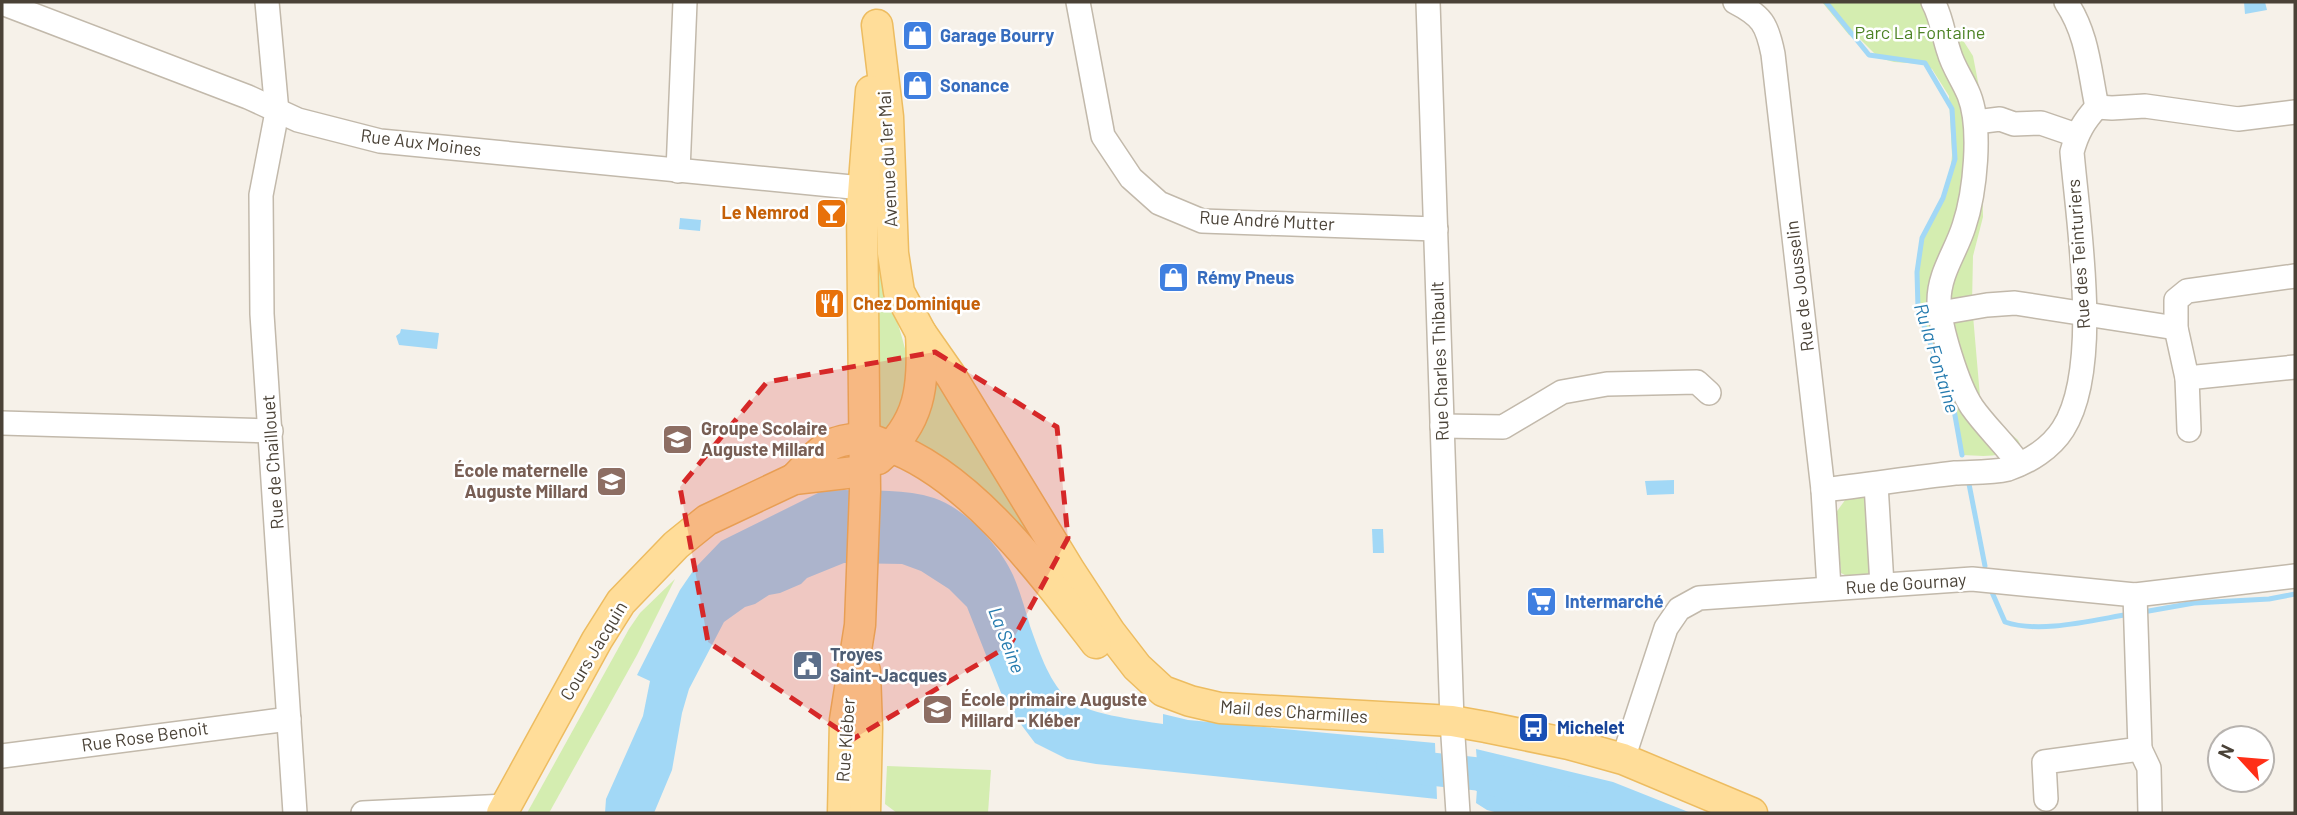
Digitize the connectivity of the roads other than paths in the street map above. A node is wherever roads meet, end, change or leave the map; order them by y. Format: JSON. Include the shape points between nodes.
{"nodes":[{"id":1,"x":267,"y":2,"type":"edge"},
{"id":2,"x":685,"y":2,"type":"edge"},
{"id":3,"x":1078,"y":2,"type":"edge"},
{"id":4,"x":1428,"y":2,"type":"edge"},
{"id":5,"x":1735,"y":2,"type":"edge"},
{"id":6,"x":2066,"y":2,"type":"edge"},
{"id":7,"x":2,"y":3,"type":"edge"},
{"id":8,"x":1937,"y":4,"type":"edge"},
{"id":9,"x":878,"y":13,"type":"edge"},
{"id":10,"x":2097,"y":107,"type":"junction"},
{"id":11,"x":277,"y":112,"type":"junction"},
{"id":12,"x":2295,"y":112,"type":"edge"},
{"id":13,"x":1976,"y":122,"type":"junction"},
{"id":14,"x":2076,"y":135,"type":"junction"},
{"id":15,"x":678,"y":171,"type":"junction"},
{"id":16,"x":862,"y":188,"type":"junction"},
{"id":17,"x":1436,"y":229,"type":"junction"},
{"id":18,"x":862,"y":242,"type":"junction"},
{"id":19,"x":2295,"y":276,"type":"edge"},
{"id":20,"x":899,"y":292,"type":"junction"},
{"id":21,"x":1940,"y":313,"type":"junction"},
{"id":22,"x":2086,"y":314,"type":"junction"},
{"id":23,"x":2176,"y":328,"type":"junction"},
{"id":24,"x":921,"y":333,"type":"junction"},
{"id":25,"x":2295,"y":367,"type":"edge"},
{"id":26,"x":951,"y":376,"type":"joint"},
{"id":27,"x":2186,"y":378,"type":"junction"},
{"id":28,"x":1709,"y":393,"type":"dead end"},
{"id":29,"x":2,"y":423,"type":"edge"},
{"id":30,"x":1442,"y":426,"type":"junction"},
{"id":31,"x":2189,"y":430,"type":"dead end"},
{"id":32,"x":271,"y":431,"type":"junction"},
{"id":33,"x":863,"y":437,"type":"junction"},
{"id":34,"x":829,"y":445,"type":"junction"},
{"id":35,"x":892,"y":447,"type":"junction"},
{"id":36,"x":2019,"y":464,"type":"junction"},
{"id":37,"x":794,"y":479,"type":"junction"},
{"id":38,"x":864,"y":481,"type":"junction"},
{"id":39,"x":1876,"y":484,"type":"junction"},
{"id":40,"x":1823,"y":490,"type":"junction"},
{"id":41,"x":2295,"y":576,"type":"edge"},
{"id":42,"x":1882,"y":585,"type":"junction"},
{"id":43,"x":1829,"y":589,"type":"junction"},
{"id":44,"x":2135,"y":599,"type":"junction"},
{"id":45,"x":860,"y":625,"type":"junction"},
{"id":46,"x":1163,"y":691,"type":"junction"},
{"id":47,"x":289,"y":719,"type":"junction"},
{"id":48,"x":1452,"y":730,"type":"junction"},
{"id":49,"x":2140,"y":749,"type":"junction"},
{"id":50,"x":2,"y":756,"type":"edge"},
{"id":51,"x":1623,"y":760,"type":"junction"},
{"id":52,"x":2046,"y":799,"type":"dead end"},
{"id":53,"x":504,"y":809,"type":"edge"},
{"id":54,"x":295,"y":813,"type":"edge"},
{"id":55,"x":363,"y":813,"type":"edge"},
{"id":56,"x":843,"y":813,"type":"edge"},
{"id":57,"x":865,"y":813,"type":"edge"},
{"id":58,"x":1458,"y":813,"type":"edge"},
{"id":59,"x":1752,"y":813,"type":"edge"},
{"id":60,"x":2150,"y":813,"type":"edge"}],
"edges":[{"from":1,"to":11,"type":"street","name":"Rue de Chaillouet"},
{"from":2,"to":15,"type":"street"},
{"from":3,"to":17,"type":"street","name":"Rue André Mutter","via":[[1103,136],[1131,178],[1159,203],[1202,221]]},
{"from":4,"to":17,"type":"street","name":"Rue Charles Thibault"},
{"from":5,"to":40,"type":"street","name":"Rue de Jousselin","via":[[1765,23],[1773,54]]},
{"from":6,"to":10,"type":"street","via":[[2087,44]]},
{"from":7,"to":11,"type":"street","name":"Rue Aux Moines"},
{"from":8,"to":13,"type":"street","via":[[1949,54]]},
{"from":9,"to":16,"type":"main road","name":"Avenue du 1er Mai"},
{"from":9,"to":20,"type":"main road","name":"Avenue du 1er Mai"},
{"from":10,"to":12,"type":"street","via":[[2145,106],[2238,118]]},
{"from":10,"to":14,"type":"street"},
{"from":11,"to":15,"type":"street","name":"Rue Aux Moines","via":[[380,141]]},
{"from":11,"to":32,"type":"street","name":"Rue de Chaillouet","via":[[261,195],[262,314]]},
{"from":13,"to":14,"type":"street","via":[[2041,123]]},
{"from":13,"to":21,"type":"street","via":[[1970,205],[1941,281]]},
{"from":14,"to":22,"type":"street","name":"Rue des Teinturiers","via":[[2072,152]]},
{"from":15,"to":16,"type":"street","name":"Rue Aux Moines"},
{"from":16,"to":18,"type":"main road","name":"Avenue du 1er Mai"},
{"from":16,"to":20,"type":"street","name":"Avenue du 1er Mai","via":[[879,213],[888,270]]},
{"from":17,"to":30,"type":"street","name":"Rue Charles Thibault"},
{"from":18,"to":33,"type":"main road","name":"Avenue du 1er Mai"},
{"from":18,"to":34,"type":"main road","name":"Avenue du 1er Mai","via":[[852,299],[849,395],[843,420]]},
{"from":19,"to":23,"type":"street","via":[[2187,291],[2176,300]]},
{"from":20,"to":24,"type":"main road","name":"Avenue du 1er Mai"},
{"from":21,"to":22,"type":"street","via":[[2015,303]]},
{"from":21,"to":36,"type":"street","via":[[1965,394]]},
{"from":22,"to":23,"type":"street"},
{"from":22,"to":36,"type":"street","name":"Rue des Teinturiers","via":[[2076,402],[2063,429],[2046,448]]},
{"from":23,"to":27,"type":"street"},
{"from":24,"to":26,"type":"main road","name":"Avenue du 1er Mai"},
{"from":24,"to":35,"type":"main road","name":"Avenue du 1er Mai","via":[[920,398]]},
{"from":25,"to":27,"type":"street"},
{"from":26,"to":46,"type":"main road","name":"Mail des Charmilles","via":[[1110,632]]},
{"from":27,"to":31,"type":"street"},
{"from":28,"to":30,"type":"street","via":[[1697,382],[1607,384],[1562,392],[1503,427]]},
{"from":29,"to":32,"type":"street"},
{"from":30,"to":48,"type":"street","name":"Rue Charles Thibault"},
{"from":32,"to":47,"type":"street","name":"Rue de Chaillouet"},
{"from":33,"to":34,"type":"main road"},
{"from":33,"to":35,"type":"main road"},
{"from":33,"to":38,"type":"main road","name":"Avenue du 1er Mai"},
{"from":34,"to":37,"type":"main road","name":"Cours Jacquin"},
{"from":35,"to":38,"type":"main road","name":"Avenue du 1er Mai"},
{"from":35,"to":46,"type":"main road","via":[[954,484],[1011,538],[1118,666]]},
{"from":36,"to":39,"type":"street","name":"Rue des Teinturiers"},
{"from":37,"to":38,"type":"main road","name":"Cours Jacquin"},
{"from":37,"to":53,"type":"main road","name":"Cours Jacquin","via":[[707,520],[640,579],[597,640]]},
{"from":38,"to":45,"type":"main road","name":"Rue Kléber"},
{"from":39,"to":40,"type":"street","name":"Rue des Teinturiers"},
{"from":39,"to":42,"type":"street"},
{"from":40,"to":43,"type":"street","name":"Rue de Jousselin"},
{"from":41,"to":44,"type":"street","name":"Rue de Gournay"},
{"from":42,"to":43,"type":"street","name":"Rue de Gournay"},
{"from":42,"to":44,"type":"street","name":"Rue de Gournay","via":[[1972,579]]},
{"from":43,"to":51,"type":"street","name":"Rue de Gournay","via":[[1699,598],[1679,609],[1666,628]]},
{"from":44,"to":49,"type":"street"},
{"from":45,"to":56,"type":"main road","name":"Rue Kléber","via":[[845,720]]},
{"from":45,"to":57,"type":"main road","name":"Rue Kléber","via":[[867,680]]},
{"from":46,"to":48,"type":"main road","name":"Mail des Charmilles","via":[[1220,708]]},
{"from":47,"to":50,"type":"street","name":"Rue Rose Benoit"},
{"from":47,"to":54,"type":"street","name":"Rue de Chaillouet"},
{"from":48,"to":51,"type":"main road","name":"Mail des Charmilles","via":[[1569,744]]},
{"from":48,"to":58,"type":"street","name":"Rue Charles Thibault"},
{"from":49,"to":52,"type":"street","via":[[2044,762]]},
{"from":49,"to":60,"type":"street","via":[[2149,768]]},
{"from":51,"to":59,"type":"main road","name":"Mail des Charmilles"},
{"from":53,"to":55,"type":"street"}]}
